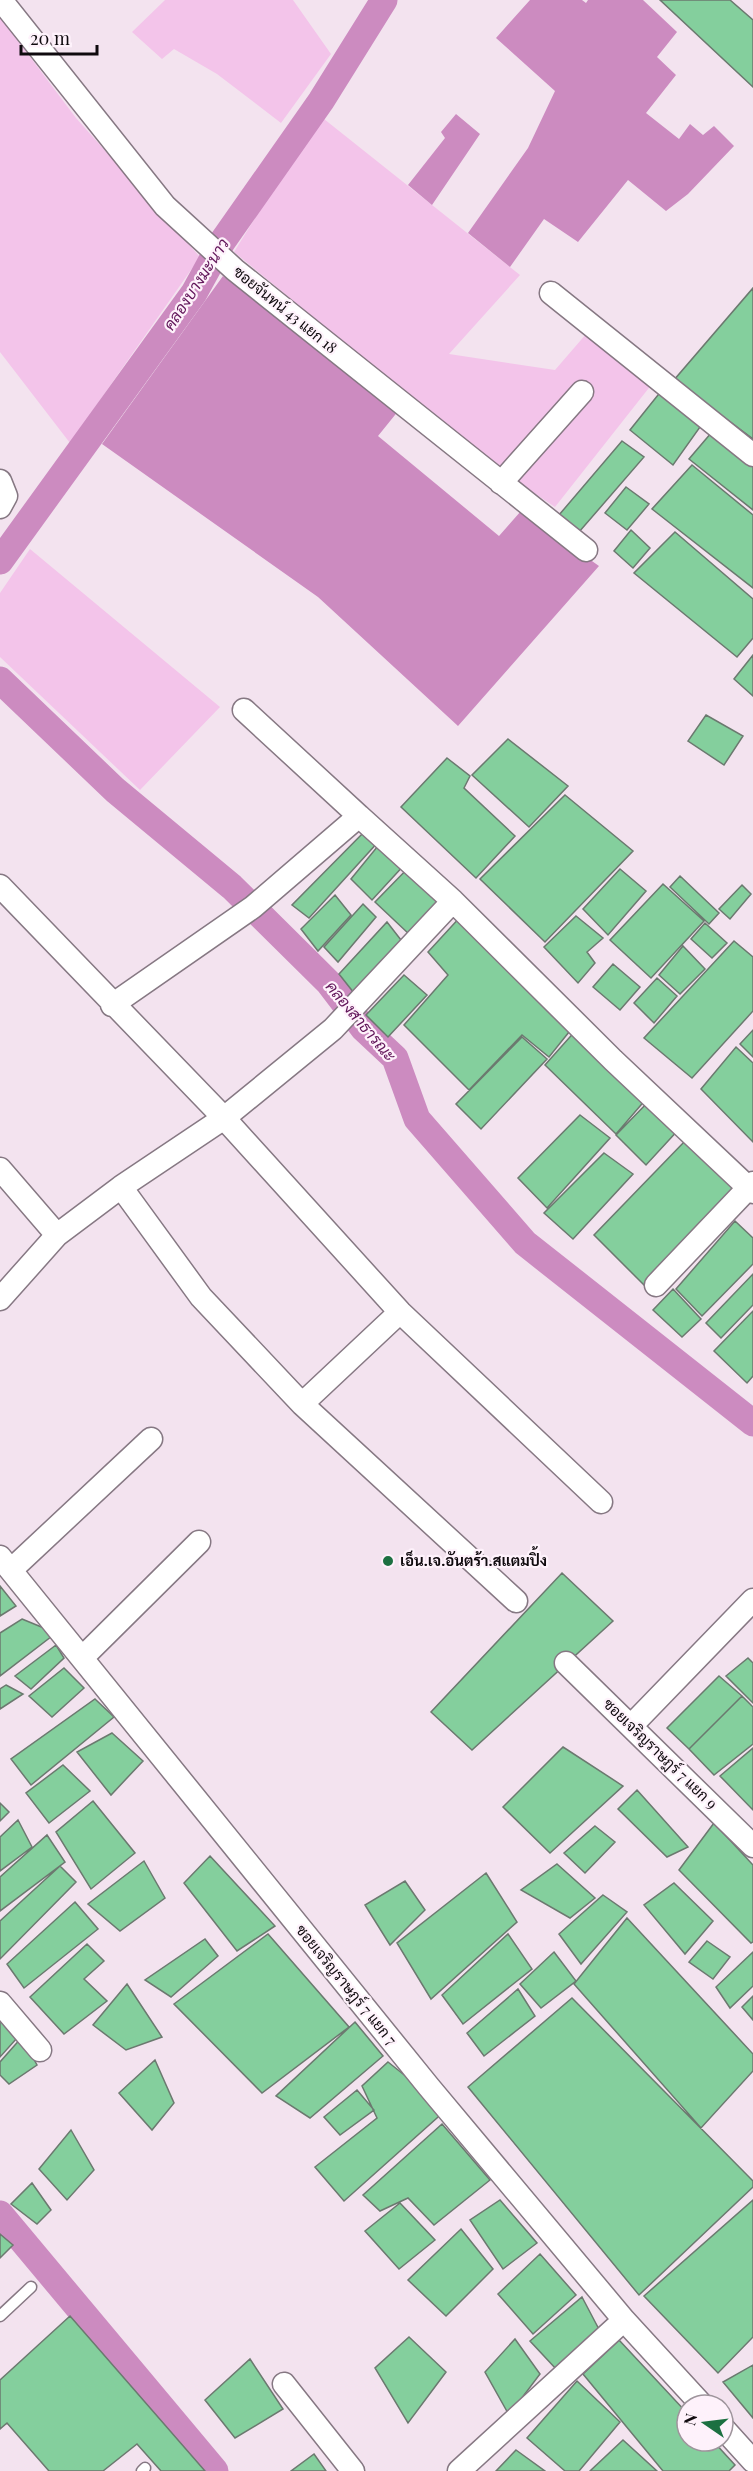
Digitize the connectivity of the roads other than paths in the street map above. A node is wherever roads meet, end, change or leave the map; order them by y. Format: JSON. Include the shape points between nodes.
{"nodes":[{"id":1,"x":1,"y":0,"type":"edge"},
{"id":2,"x":551,"y":293,"type":"dead end"},
{"id":3,"x":582,"y":392,"type":"dead end"},
{"id":4,"x":753,"y":455,"type":"edge"},
{"id":5,"x":501,"y":483,"type":"junction"},
{"id":6,"x":586,"y":550,"type":"dead end"},
{"id":7,"x":243,"y":710,"type":"dead end"},
{"id":8,"x":359,"y":816,"type":"junction"},
{"id":9,"x":0,"y":886,"type":"edge"},
{"id":10,"x":453,"y":901,"type":"junction"},
{"id":11,"x":112,"y":1005,"type":"junction"},
{"id":12,"x":224,"y":1118,"type":"junction"},
{"id":13,"x":0,"y":1169,"type":"edge"},
{"id":14,"x":121,"y":1187,"type":"junction"},
{"id":15,"x":752,"y":1187,"type":"edge"},
{"id":16,"x":57,"y":1235,"type":"junction"},
{"id":17,"x":656,"y":1286,"type":"dead end"},
{"id":18,"x":0,"y":1299,"type":"edge"},
{"id":19,"x":400,"y":1312,"type":"junction"},
{"id":20,"x":302,"y":1404,"type":"junction"},
{"id":21,"x":151,"y":1439,"type":"dead end"},
{"id":22,"x":601,"y":1502,"type":"dead end"},
{"id":23,"x":200,"y":1542,"type":"dead end"},
{"id":24,"x":6,"y":1564,"type":"edge"},
{"id":25,"x":516,"y":1600,"type":"dead end"},
{"id":26,"x":753,"y":1600,"type":"edge"},
{"id":27,"x":82,"y":1658,"type":"junction"},
{"id":28,"x":566,"y":1663,"type":"dead end"},
{"id":29,"x":631,"y":1726,"type":"junction"},
{"id":30,"x":753,"y":1846,"type":"edge"},
{"id":31,"x":0,"y":2003,"type":"edge"},
{"id":32,"x":40,"y":2050,"type":"dead end"},
{"id":33,"x":31,"y":2287,"type":"dead end"},
{"id":34,"x":0,"y":2316,"type":"edge"},
{"id":35,"x":624,"y":2320,"type":"junction"},
{"id":36,"x":285,"y":2384,"type":"dead end"},
{"id":37,"x":691,"y":2393,"type":"edge"},
{"id":38,"x":735,"y":2441,"type":"edge"},
{"id":39,"x":753,"y":2461,"type":"edge"},
{"id":40,"x":353,"y":2471,"type":"edge"},
{"id":41,"x":459,"y":2471,"type":"edge"}],
"edges":[{"from":1,"to":5,"type":"street","name":"ซอยจันทน์ 43 แยก 18","via":[[165,206],[235,270]]},
{"from":2,"to":4,"type":"street"},
{"from":3,"to":5,"type":"street"},
{"from":5,"to":6,"type":"street","name":"ซอยจันทน์ 43 แยก 18"},
{"from":7,"to":8,"type":"street"},
{"from":8,"to":10,"type":"street"},
{"from":8,"to":11,"type":"street","via":[[253,907]]},
{"from":9,"to":11,"type":"street"},
{"from":10,"to":12,"type":"street","via":[[333,1029]]},
{"from":10,"to":15,"type":"street","via":[[613,1060]]},
{"from":11,"to":12,"type":"street"},
{"from":12,"to":14,"type":"street"},
{"from":12,"to":19,"type":"street"},
{"from":13,"to":16,"type":"street"},
{"from":14,"to":16,"type":"street"},
{"from":14,"to":20,"type":"street","via":[[201,1296]]},
{"from":15,"to":17,"type":"street"},
{"from":16,"to":18,"type":"street"},
{"from":19,"to":20,"type":"street"},
{"from":19,"to":22,"type":"street"},
{"from":20,"to":25,"type":"street"},
{"from":21,"to":24,"type":"street"},
{"from":23,"to":27,"type":"street"},
{"from":24,"to":27,"type":"street","name":"ซอยเจริญราษฎร์ 7 แยก 7"},
{"from":26,"to":29,"type":"street"},
{"from":27,"to":35,"type":"street","name":"ซอยเจริญราษฎร์ 7 แยก 7","via":[[429,2087]]},
{"from":28,"to":29,"type":"street","name":"ซอยเจริญราษฎร์ 7 แยก 9"},
{"from":29,"to":30,"type":"street","name":"ซอยเจริญราษฎร์ 7 แยก 9"},
{"from":31,"to":32,"type":"street"},
{"from":33,"to":34,"type":"lane"},
{"from":35,"to":37,"type":"street","name":"ซอยเจริญราษฎร์ 7 แยก 7"},
{"from":35,"to":41,"type":"street"},
{"from":36,"to":40,"type":"street"},
{"from":38,"to":39,"type":"street"}]}
